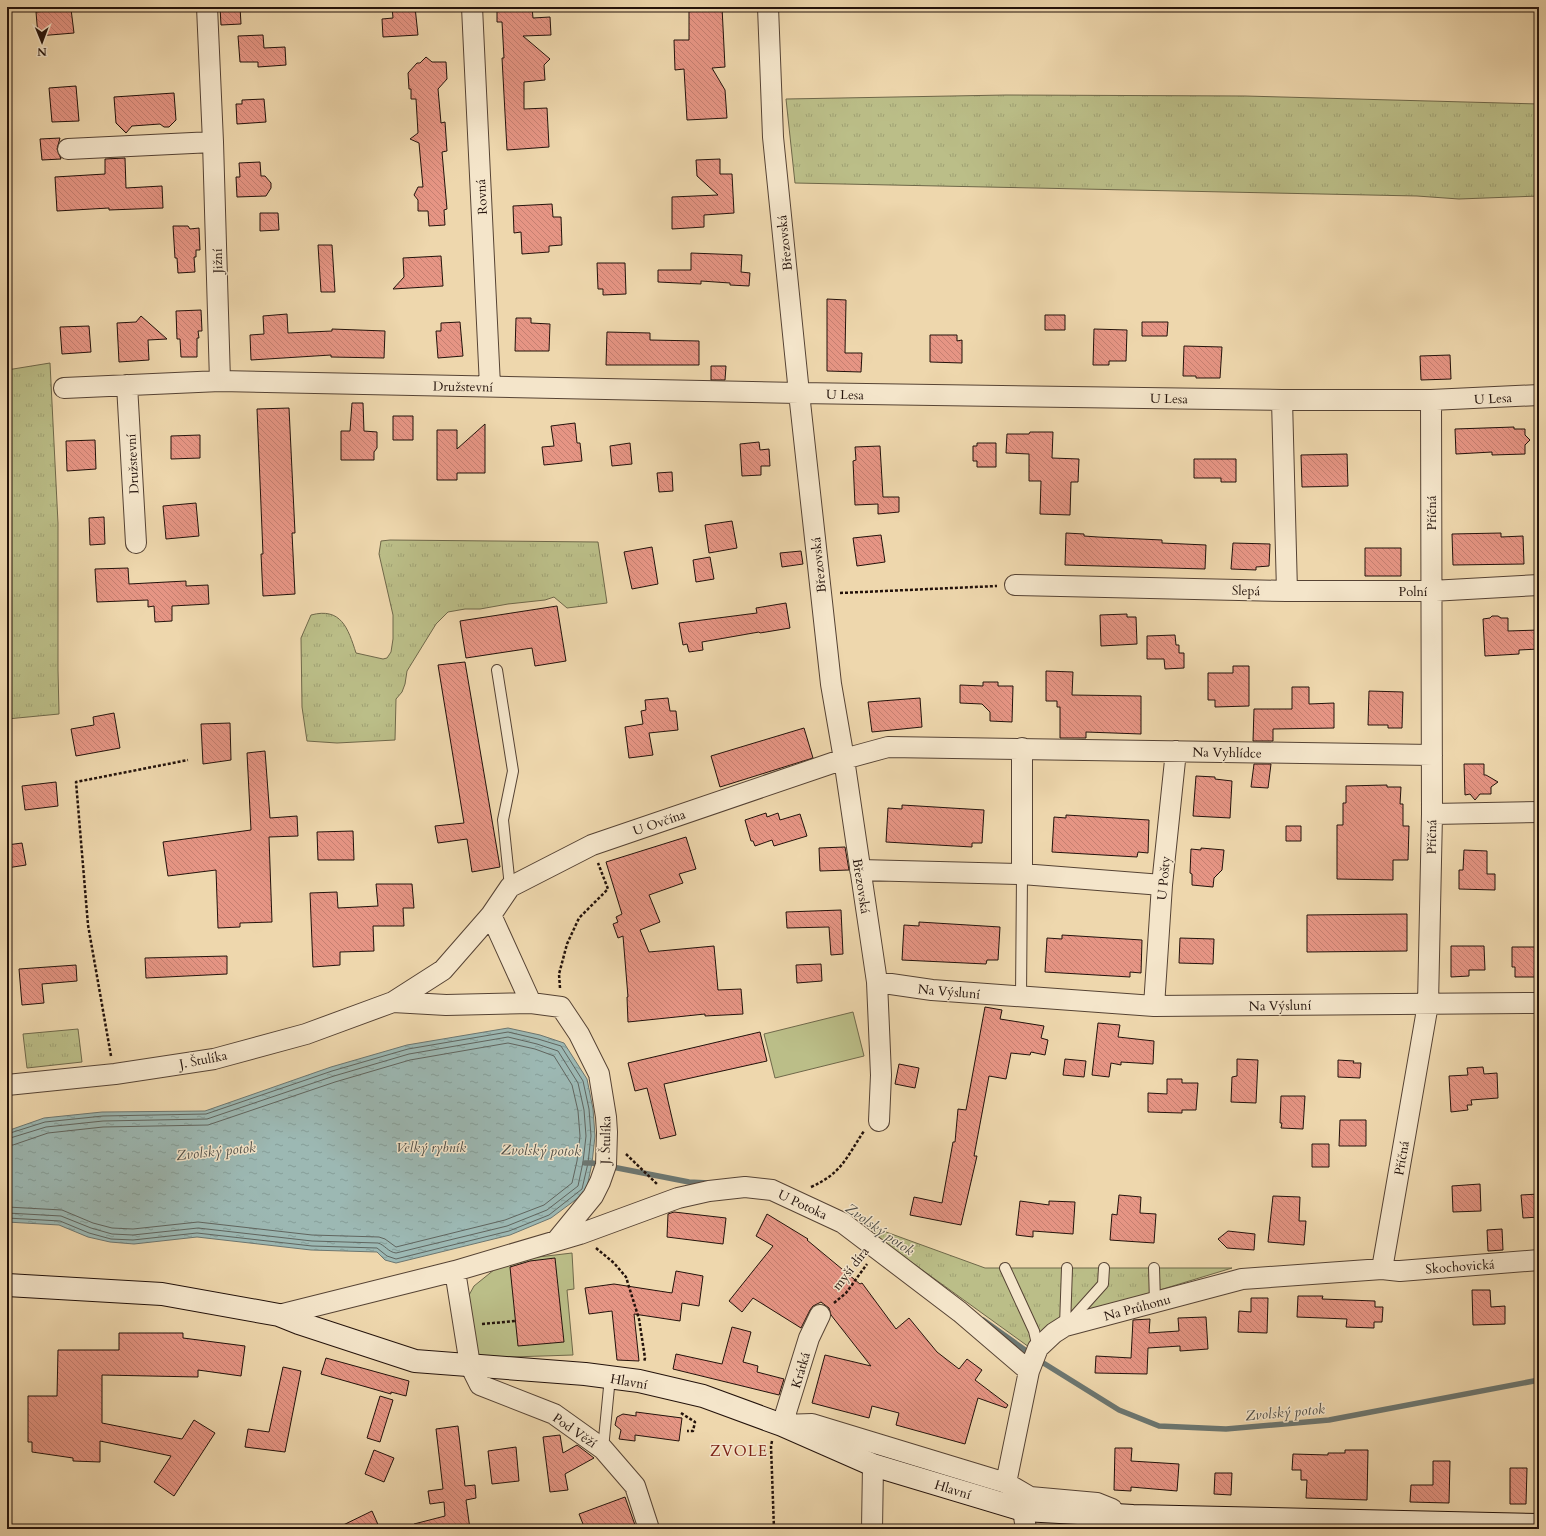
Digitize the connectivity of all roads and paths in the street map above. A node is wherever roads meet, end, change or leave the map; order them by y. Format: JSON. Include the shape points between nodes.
{"nodes":[{"id":1,"x":207,"y":7,"type":"edge"},
{"id":2,"x":472,"y":7,"type":"edge"},
{"id":3,"x":768,"y":7,"type":"edge"},
{"id":4,"x":214,"y":142,"type":"junction"},
{"id":5,"x":68,"y":149,"type":"dead end"},
{"id":6,"x":220,"y":381,"type":"junction"},
{"id":7,"x":127,"y":385,"type":"junction"},
{"id":8,"x":490,"y":386,"type":"junction"},
{"id":9,"x":64,"y":388,"type":"dead end"},
{"id":10,"x":799,"y":393,"type":"junction"},
{"id":11,"x":1539,"y":395,"type":"edge"},
{"id":12,"x":1282,"y":400,"type":"junction"},
{"id":13,"x":1431,"y":400,"type":"junction"},
{"id":14,"x":136,"y":543,"type":"dead end"},
{"id":15,"x":1015,"y":585,"type":"joint"},
{"id":16,"x":1539,"y":585,"type":"edge"},
{"id":17,"x":1287,"y":590,"type":"junction"},
{"id":18,"x":1431,"y":591,"type":"junction"},
{"id":19,"x":821,"y":594,"type":"junction"},
{"id":20,"x":497,"y":670,"type":"dead end"},
{"id":21,"x":1022,"y":748,"type":"junction"},
{"id":22,"x":1176,"y":751,"type":"junction"},
{"id":23,"x":1432,"y":755,"type":"junction"},
{"id":24,"x":844,"y":759,"type":"junction"},
{"id":25,"x":188,"y":760,"type":"dead end"},
{"id":26,"x":1539,"y":812,"type":"edge"},
{"id":27,"x":1432,"y":814,"type":"junction"},
{"id":28,"x":592,"y":845,"type":"junction"},
{"id":29,"x":860,"y":870,"type":"junction"},
{"id":30,"x":1022,"y":874,"type":"junction"},
{"id":31,"x":1162,"y":885,"type":"junction"},
{"id":32,"x":510,"y":886,"type":"junction"},
{"id":33,"x":491,"y":915,"type":"junction"},
{"id":34,"x":877,"y":982,"type":"junction"},
{"id":35,"x":1021,"y":997,"type":"junction"},
{"id":36,"x":393,"y":1002,"type":"junction"},
{"id":37,"x":1539,"y":1002,"type":"edge"},
{"id":38,"x":531,"y":1003,"type":"junction"},
{"id":39,"x":1428,"y":1004,"type":"junction"},
{"id":40,"x":1154,"y":1006,"type":"junction"},
{"id":41,"x":561,"y":1007,"type":"junction"},
{"id":42,"x":115,"y":1074,"type":"junction"},
{"id":43,"x":7,"y":1085,"type":"edge"},
{"id":44,"x":879,"y":1121,"type":"joint"},
{"id":45,"x":607,"y":1132,"type":"junction"},
{"id":46,"x":808,"y":1189,"type":"dead end"},
{"id":47,"x":678,"y":1198,"type":"junction"},
{"id":48,"x":580,"y":1234,"type":"junction"},
{"id":49,"x":557,"y":1240,"type":"junction"},
{"id":50,"x":878,"y":1248,"type":"junction"},
{"id":51,"x":1539,"y":1260,"type":"edge"},
{"id":52,"x":1005,"y":1268,"type":"dead end"},
{"id":53,"x":1067,"y":1268,"type":"dead end"},
{"id":54,"x":1104,"y":1268,"type":"dead end"},
{"id":55,"x":1154,"y":1268,"type":"dead end"},
{"id":56,"x":1382,"y":1269,"type":"junction"},
{"id":57,"x":456,"y":1271,"type":"junction"},
{"id":58,"x":7,"y":1285,"type":"edge"},
{"id":59,"x":1155,"y":1302,"type":"junction"},
{"id":60,"x":279,"y":1315,"type":"junction"},
{"id":61,"x":820,"y":1315,"type":"joint"},
{"id":62,"x":516,"y":1321,"type":"dead end"},
{"id":63,"x":464,"y":1326,"type":"junction"},
{"id":64,"x":1065,"y":1326,"type":"junction"},
{"id":65,"x":1038,"y":1348,"type":"junction"},
{"id":66,"x":470,"y":1365,"type":"junction"},
{"id":67,"x":1029,"y":1371,"type":"junction"},
{"id":68,"x":610,"y":1377,"type":"junction"},
{"id":69,"x":639,"y":1382,"type":"junction"},
{"id":70,"x":779,"y":1424,"type":"junction"},
{"id":71,"x":687,"y":1431,"type":"dead end"},
{"id":72,"x":693,"y":1431,"type":"dead end"},
{"id":73,"x":603,"y":1449,"type":"junction"},
{"id":74,"x":873,"y":1464,"type":"junction"},
{"id":75,"x":1006,"y":1483,"type":"junction"},
{"id":76,"x":1133,"y":1516,"type":"junction"},
{"id":77,"x":1024,"y":1520,"type":"edge"},
{"id":78,"x":1539,"y":1525,"type":"edge"},
{"id":79,"x":649,"y":1529,"type":"edge"},
{"id":80,"x":774,"y":1529,"type":"edge"},
{"id":81,"x":872,"y":1529,"type":"edge"}],
"edges":[{"from":1,"to":4,"type":"street","name":"Jižní"},
{"from":2,"to":8,"type":"street","name":"Rovná"},
{"from":3,"to":10,"type":"street","name":"Březovská","via":[[773,137]]},
{"from":4,"to":5,"type":"street"},
{"from":4,"to":6,"type":"street","name":"Jižní"},
{"from":6,"to":7,"type":"street","name":"Družstevní"},
{"from":6,"to":8,"type":"street","name":"Družstevní"},
{"from":7,"to":9,"type":"street","name":"Družstevní"},
{"from":7,"to":14,"type":"street","name":"Družstevní"},
{"from":8,"to":10,"type":"street","name":"Družstevní"},
{"from":10,"to":12,"type":"street","name":"U Lesa"},
{"from":10,"to":19,"type":"street","name":"Březovská"},
{"from":11,"to":13,"type":"street","name":"U Lesa"},
{"from":12,"to":13,"type":"street","name":"U Lesa"},
{"from":12,"to":17,"type":"street"},
{"from":13,"to":18,"type":"street","name":"Příčná"},
{"from":15,"to":17,"type":"street","name":"Slepá"},
{"from":15,"to":19,"type":"path"},
{"from":16,"to":18,"type":"street","name":"Polní"},
{"from":17,"to":18,"type":"street","name":"Polní"},
{"from":18,"to":23,"type":"street","name":"Příčná"},
{"from":19,"to":24,"type":"street","name":"Březovská","via":[[831,684]]},
{"from":20,"to":32,"type":"lane","via":[[513,771],[504,820]]},
{"from":21,"to":22,"type":"street","name":"Na Vyhlídce"},
{"from":21,"to":24,"type":"street","name":"Na Vyhlídce","via":[[888,747]]},
{"from":21,"to":30,"type":"street"},
{"from":22,"to":23,"type":"street","name":"Na Vyhlídce"},
{"from":22,"to":31,"type":"street","name":"U Pošty"},
{"from":23,"to":27,"type":"street","name":"Příčná"},
{"from":24,"to":28,"type":"street","name":"U Ovčína"},
{"from":24,"to":29,"type":"street","name":"Březovská"},
{"from":25,"to":42,"type":"path","via":[[76,782],[88,925]]},
{"from":26,"to":27,"type":"street"},
{"from":27,"to":39,"type":"street","name":"Příčná"},
{"from":28,"to":32,"type":"street","name":"U Ovčína"},
{"from":28,"to":41,"type":"path","via":[[608,889],[579,918],[567,944],[559,974]]},
{"from":29,"to":30,"type":"street"},
{"from":29,"to":34,"type":"street","name":"Březovská"},
{"from":30,"to":31,"type":"street"},
{"from":30,"to":35,"type":"lane"},
{"from":31,"to":40,"type":"street","name":"U Pošty"},
{"from":32,"to":33,"type":"street"},
{"from":33,"to":36,"type":"street","name":"J. Štulíka","via":[[443,970]]},
{"from":33,"to":38,"type":"street"},
{"from":34,"to":35,"type":"street","name":"Na Výsluní","via":[[932,990]]},
{"from":34,"to":44,"type":"street","name":"Březovská","via":[[881,1075]]},
{"from":35,"to":40,"type":"street","name":"Na Výsluní"},
{"from":36,"to":38,"type":"street","name":"J. Štulíka","via":[[446,1005]]},
{"from":36,"to":42,"type":"street","name":"J. Štulíka","via":[[306,1034],[214,1059]]},
{"from":37,"to":39,"type":"street","name":"Na Výsluní"},
{"from":38,"to":41,"type":"street","name":"J. Štulíka"},
{"from":39,"to":40,"type":"street","name":"Na Výsluní"},
{"from":39,"to":56,"type":"street","name":"Příčná"},
{"from":41,"to":45,"type":"street","name":"J. Štulíka","via":[[579,1034],[599,1074]]},
{"from":42,"to":43,"type":"street","name":"J. Štulíka"},
{"from":44,"to":46,"type":"path","via":[[866,1128],[840,1169]]},
{"from":45,"to":47,"type":"path","via":[[651,1179]]},
{"from":45,"to":49,"type":"street","name":"J. Štulíka","via":[[606,1165],[600,1182],[593,1196]]},
{"from":47,"to":48,"type":"street","name":"U Potoka"},
{"from":47,"to":50,"type":"street","name":"U Potoka","via":[[745,1187],[772,1190],[843,1223]]},
{"from":48,"to":49,"type":"street","name":"U Potoka"},
{"from":48,"to":69,"type":"path","via":[[614,1263],[626,1277],[639,1319],[645,1358]]},
{"from":49,"to":57,"type":"street"},
{"from":50,"to":61,"type":"path","name":"myší díra","via":[[846,1293]]},
{"from":50,"to":67,"type":"street","name":"U Potoka","via":[[960,1312]]},
{"from":51,"to":56,"type":"street","name":"Skochovická","via":[[1400,1271]]},
{"from":52,"to":65,"type":"lane","via":[[1034,1331]]},
{"from":53,"to":64,"type":"lane"},
{"from":54,"to":64,"type":"lane","via":[[1103,1284]]},
{"from":55,"to":59,"type":"lane"},
{"from":56,"to":59,"type":"street","name":"Na Průhonu","via":[[1242,1279]]},
{"from":57,"to":60,"type":"street"},
{"from":57,"to":63,"type":"street"},
{"from":58,"to":60,"type":"street","via":[[162,1294]]},
{"from":59,"to":64,"type":"street","name":"Na Průhonu"},
{"from":60,"to":66,"type":"street","via":[[416,1361]]},
{"from":61,"to":70,"type":"street","name":"Krátká","via":[[809,1338]]},
{"from":62,"to":63,"type":"path"},
{"from":63,"to":66,"type":"street"},
{"from":64,"to":65,"type":"street","name":"Na Průhonu"},
{"from":65,"to":67,"type":"street","name":"Na Průhonu"},
{"from":66,"to":68,"type":"street","name":"Hlavní"},
{"from":66,"to":73,"type":"street","name":"Pod Věží","via":[[480,1385],[554,1414]]},
{"from":67,"to":75,"type":"street","name":"Na Průhonu"},
{"from":68,"to":69,"type":"street","name":"Hlavní"},
{"from":68,"to":73,"type":"lane"},
{"from":69,"to":70,"type":"street","name":"Hlavní","via":[[704,1396]]},
{"from":70,"to":74,"type":"street","name":"Hlavní"},
{"from":70,"to":75,"type":"street","name":"Hlavní","via":[[812,1424]]},
{"from":70,"to":80,"type":"path","via":[[771,1446]]},
{"from":71,"to":72,"type":"path"},
{"from":73,"to":79,"type":"street","name":"Pod Věží","via":[[636,1486]]},
{"from":74,"to":77,"type":"street","name":"Hlavní"},
{"from":74,"to":81,"type":"street"},
{"from":75,"to":76,"type":"street","name":"Hlavní","via":[[1030,1497],[1097,1503]]},
{"from":76,"to":77,"type":"street","name":"Hlavní"},
{"from":76,"to":78,"type":"street","name":"Hlavní"}]}
